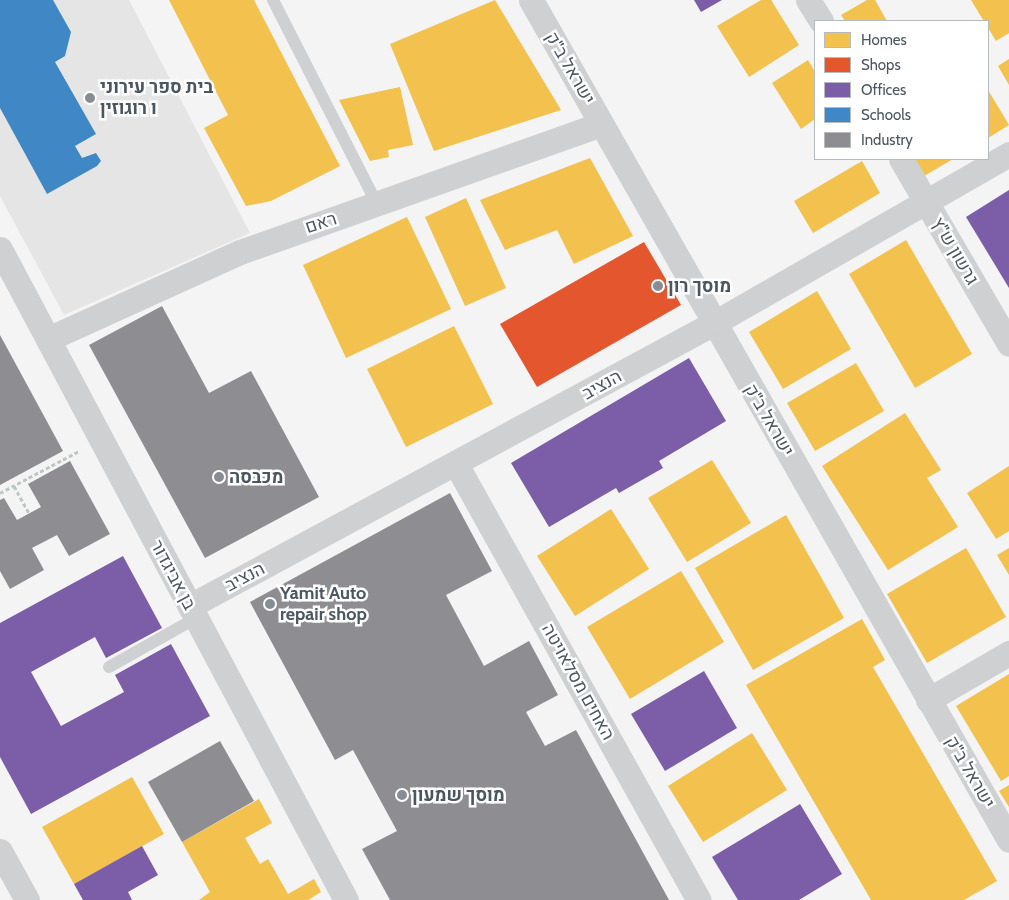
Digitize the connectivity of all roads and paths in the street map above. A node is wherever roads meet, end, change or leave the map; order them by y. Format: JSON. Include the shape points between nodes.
{"nodes":[{"id":1,"x":273,"y":0,"type":"edge"},
{"id":2,"x":531,"y":0,"type":"edge"},
{"id":3,"x":808,"y":0,"type":"edge"},
{"id":4,"x":820,"y":20,"type":"edge"},
{"id":5,"x":601,"y":124,"type":"junction"},
{"id":6,"x":1009,"y":154,"type":"edge"},
{"id":7,"x":902,"y":160,"type":"edge"},
{"id":8,"x":925,"y":200,"type":"junction"},
{"id":9,"x":377,"y":204,"type":"junction"},
{"id":10,"x":0,"y":249,"type":"edge"},
{"id":11,"x":714,"y":323,"type":"junction"},
{"id":12,"x":48,"y":339,"type":"junction"},
{"id":13,"x":1009,"y":344,"type":"edge"},
{"id":14,"x":101,"y":440,"type":"junction"},
{"id":15,"x":456,"y":464,"type":"junction"},
{"id":16,"x":14,"y":486,"type":"junction"},
{"id":17,"x":0,"y":493,"type":"edge"},
{"id":18,"x":29,"y":513,"type":"dead end"},
{"id":19,"x":193,"y":612,"type":"junction"},
{"id":20,"x":1009,"y":653,"type":"edge"},
{"id":21,"x":109,"y":668,"type":"dead end"},
{"id":22,"x":928,"y":700,"type":"junction"},
{"id":23,"x":1009,"y":840,"type":"edge"},
{"id":24,"x":2,"y":861,"type":"edge"},
{"id":25,"x":27,"y":900,"type":"edge"},
{"id":26,"x":346,"y":900,"type":"edge"},
{"id":27,"x":699,"y":900,"type":"edge"}],
"edges":[{"from":1,"to":9,"type":"lane"},
{"from":2,"to":5,"type":"street","name":"ישראל ב\"ק"},
{"from":3,"to":4,"type":"street"},
{"from":5,"to":9,"type":"street","name":"ראם"},
{"from":5,"to":11,"type":"street","name":"ישראל ב\"ק"},
{"from":6,"to":8,"type":"street","name":"הנציב"},
{"from":7,"to":8,"type":"street","name":"גרשון ש\"ץ"},
{"from":8,"to":11,"type":"street","name":"הנציב"},
{"from":8,"to":13,"type":"street","name":"גרשון ש\"ץ"},
{"from":9,"to":12,"type":"street","name":"ראם","via":[[185,274]]},
{"from":10,"to":12,"type":"street","name":"בן אביגדור"},
{"from":11,"to":15,"type":"street","name":"הנציב"},
{"from":11,"to":22,"type":"street","name":"ישראל ב\"ק"},
{"from":12,"to":14,"type":"street","name":"בן אביגדור"},
{"from":14,"to":16,"type":"path"},
{"from":14,"to":19,"type":"street","name":"בן אביגדור"},
{"from":15,"to":19,"type":"street","name":"הנציב"},
{"from":15,"to":27,"type":"street","name":"האחים מסלאויטה"},
{"from":16,"to":17,"type":"path"},
{"from":16,"to":18,"type":"path"},
{"from":19,"to":21,"type":"lane"},
{"from":19,"to":26,"type":"street","name":"בן אביגדור"},
{"from":20,"to":22,"type":"street"},
{"from":22,"to":23,"type":"street","name":"ישראל ב\"ק"},
{"from":24,"to":25,"type":"street"}]}
